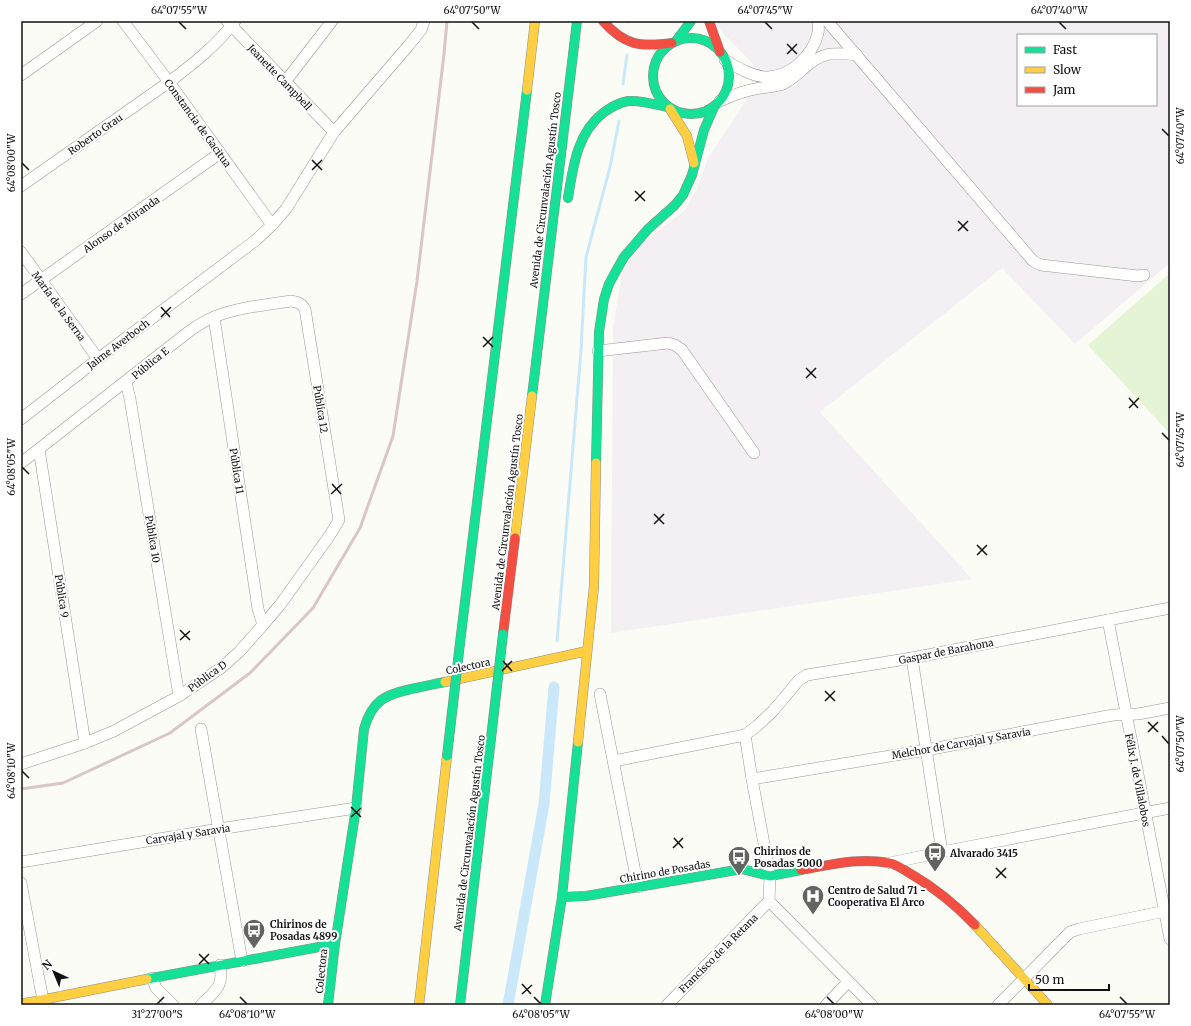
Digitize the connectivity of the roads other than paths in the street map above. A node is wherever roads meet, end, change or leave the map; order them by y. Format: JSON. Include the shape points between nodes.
{"nodes":[{"id":1,"x":97,"y":21,"type":"edge"},
{"id":2,"x":124,"y":21,"type":"edge"},
{"id":3,"x":332,"y":21,"type":"edge"},
{"id":4,"x":424,"y":21,"type":"edge"},
{"id":5,"x":535,"y":21,"type":"edge"},
{"id":6,"x":577,"y":21,"type":"edge"},
{"id":7,"x":603,"y":21,"type":"edge"},
{"id":8,"x":691,"y":21,"type":"edge"},
{"id":9,"x":709,"y":21,"type":"edge"},
{"id":10,"x":818,"y":21,"type":"edge"},
{"id":11,"x":827,"y":21,"type":"edge"},
{"id":12,"x":231,"y":23,"type":"edge"},
{"id":13,"x":674,"y":42,"type":"junction"},
{"id":14,"x":857,"y":55,"type":"junction"},
{"id":15,"x":723,"y":56,"type":"junction"},
{"id":16,"x":21,"y":75,"type":"edge"},
{"id":17,"x":169,"y":82,"type":"junction"},
{"id":18,"x":285,"y":82,"type":"junction"},
{"id":19,"x":717,"y":104,"type":"junction"},
{"id":20,"x":669,"y":108,"type":"junction"},
{"id":21,"x":334,"y":132,"type":"junction"},
{"id":22,"x":220,"y":153,"type":"junction"},
{"id":23,"x":694,"y":166,"type":"junction"},
{"id":24,"x":21,"y":186,"type":"edge"},
{"id":25,"x":566,"y":210,"type":"dead end"},
{"id":26,"x":272,"y":225,"type":"junction"},
{"id":27,"x":21,"y":252,"type":"edge"},
{"id":28,"x":1144,"y":275,"type":"dead end"},
{"id":29,"x":41,"y":280,"type":"junction"},
{"id":30,"x":21,"y":294,"type":"edge"},
{"id":31,"x":297,"y":302,"type":"joint"},
{"id":32,"x":552,"y":304,"type":"dead end"},
{"id":33,"x":214,"y":317,"type":"junction"},
{"id":34,"x":598,"y":351,"type":"junction"},
{"id":35,"x":536,"y":357,"type":"junction"},
{"id":36,"x":98,"y":359,"type":"junction"},
{"id":37,"x":126,"y":382,"type":"junction"},
{"id":38,"x":21,"y":419,"type":"edge"},
{"id":39,"x":39,"y":450,"type":"junction"},
{"id":40,"x":754,"y":454,"type":"dead end"},
{"id":41,"x":21,"y":463,"type":"edge"},
{"id":42,"x":339,"y":520,"type":"joint"},
{"id":43,"x":1170,"y":608,"type":"edge"},
{"id":44,"x":1108,"y":620,"type":"junction"},
{"id":45,"x":264,"y":625,"type":"junction"},
{"id":46,"x":587,"y":651,"type":"junction"},
{"id":47,"x":912,"y":658,"type":"junction"},
{"id":48,"x":600,"y":694,"type":"dead end"},
{"id":49,"x":179,"y":696,"type":"junction"},
{"id":50,"x":1170,"y":708,"type":"edge"},
{"id":51,"x":1126,"y":715,"type":"junction"},
{"id":52,"x":201,"y":729,"type":"dead end"},
{"id":53,"x":745,"y":735,"type":"junction"},
{"id":54,"x":85,"y":743,"type":"junction"},
{"id":55,"x":926,"y":750,"type":"junction"},
{"id":56,"x":614,"y":762,"type":"junction"},
{"id":57,"x":21,"y":764,"type":"edge"},
{"id":58,"x":752,"y":780,"type":"junction"},
{"id":59,"x":356,"y":808,"type":"junction"},
{"id":60,"x":1170,"y":808,"type":"edge"},
{"id":61,"x":1145,"y":812,"type":"junction"},
{"id":62,"x":219,"y":829,"type":"junction"},
{"id":63,"x":942,"y":852,"type":"junction"},
{"id":64,"x":21,"y":862,"type":"edge"},
{"id":65,"x":890,"y":863,"type":"junction"},
{"id":66,"x":770,"y":876,"type":"junction"},
{"id":67,"x":21,"y":883,"type":"edge"},
{"id":68,"x":638,"y":887,"type":"junction"},
{"id":69,"x":562,"y":897,"type":"junction"},
{"id":70,"x":769,"y":901,"type":"junction"},
{"id":71,"x":1167,"y":911,"type":"edge"},
{"id":72,"x":1170,"y":939,"type":"edge"},
{"id":73,"x":335,"y":944,"type":"junction"},
{"id":74,"x":242,"y":961,"type":"junction"},
{"id":75,"x":220,"y":965,"type":"junction"},
{"id":76,"x":152,"y":978,"type":"junction"},
{"id":77,"x":1024,"y":979,"type":"junction"},
{"id":78,"x":848,"y":982,"type":"junction"},
{"id":79,"x":43,"y":1002,"type":"edge"},
{"id":80,"x":21,"y":1004,"type":"edge"},
{"id":81,"x":173,"y":1005,"type":"edge"},
{"id":82,"x":201,"y":1005,"type":"edge"},
{"id":83,"x":328,"y":1005,"type":"edge"},
{"id":84,"x":418,"y":1005,"type":"edge"},
{"id":85,"x":460,"y":1005,"type":"edge"},
{"id":86,"x":545,"y":1005,"type":"edge"},
{"id":87,"x":667,"y":1005,"type":"edge"},
{"id":88,"x":826,"y":1005,"type":"edge"},
{"id":89,"x":872,"y":1005,"type":"edge"},
{"id":90,"x":998,"y":1005,"type":"edge"},
{"id":91,"x":1048,"y":1005,"type":"edge"}],
"edges":[{"from":1,"to":16,"type":"street"},
{"from":2,"to":17,"type":"street","name":"Constancia de Gacitua"},
{"from":3,"to":18,"type":"street"},
{"from":4,"to":21,"type":"street","name":"Jaime Averboch","via":[[421,30],[409,45]]},
{"from":5,"to":84,"type":"main road","bridge":true},
{"from":6,"to":35,"type":"main road","name":"Avenida de Circunvalación Agustín Tosco"},
{"from":7,"to":13,"type":"main road","via":[[611,31],[629,42],[647,45]]},
{"from":8,"to":13,"type":"main road"},
{"from":9,"to":15,"type":"main road"},
{"from":10,"to":15,"type":"street","via":[[818,32],[812,49],[799,63],[784,73],[767,77],[758,76],[738,68]]},
{"from":11,"to":14,"type":"street"},
{"from":12,"to":17,"type":"street","name":"Roberto Grau","via":[[223,36]]},
{"from":12,"to":18,"type":"street","name":"Jeanette Campbell"},
{"from":13,"to":15,"type":"main road","via":[[698,39],[714,46]]},
{"from":13,"to":20,"type":"main road","via":[[664,48],[658,56],[652,73],[655,91]]},
{"from":14,"to":19,"type":"street","via":[[826,54],[782,84],[747,91]]},
{"from":14,"to":28,"type":"street","via":[[1034,261],[1041,265]]},
{"from":15,"to":19,"type":"main road","via":[[728,67],[729,81],[724,95]]},
{"from":17,"to":22,"type":"street","name":"Constancia de Gacitua"},
{"from":17,"to":24,"type":"street","name":"Roberto Grau"},
{"from":18,"to":21,"type":"street","name":"Jeanette Campbell"},
{"from":19,"to":20,"type":"main road","via":[[706,111],[689,115],[680,114]]},
{"from":19,"to":23,"type":"main road","via":[[701,137]]},
{"from":20,"to":23,"type":"main road","via":[[687,136]]},
{"from":20,"to":25,"type":"main road","via":[[641,102],[623,102],[605,111],[593,122],[577,152]]},
{"from":21,"to":26,"type":"street","name":"Jaime Averboch","via":[[286,209]]},
{"from":22,"to":26,"type":"street","name":"Constancia de Gacitua"},
{"from":22,"to":29,"type":"street","name":"Alonso de Miranda"},
{"from":23,"to":34,"type":"main road","via":[[682,197],[632,246],[612,276],[600,316]]},
{"from":26,"to":36,"type":"street","name":"Jaime Averboch","via":[[256,240]]},
{"from":27,"to":29,"type":"street","name":"María de la Serna"},
{"from":29,"to":30,"type":"street","name":"Alonso de Miranda"},
{"from":29,"to":36,"type":"street","name":"María de la Serna"},
{"from":31,"to":33,"type":"street","name":"Pública E","via":[[245,309]]},
{"from":31,"to":42,"type":"street","name":"Pública 12","via":[[306,312]]},
{"from":32,"to":35,"type":"main road"},
{"from":33,"to":37,"type":"street","name":"Pública E","via":[[187,333]]},
{"from":33,"to":45,"type":"street","name":"Pública 11","via":[[258,609]]},
{"from":34,"to":40,"type":"street","via":[[668,343],[676,345]]},
{"from":34,"to":46,"type":"main road","via":[[594,586]]},
{"from":35,"to":85,"type":"main road","name":"Avenida de Circunvalación Agustín Tosco","bridge":true},
{"from":36,"to":38,"type":"street","name":"Jaime Averboch"},
{"from":37,"to":39,"type":"street","name":"Pública E"},
{"from":37,"to":49,"type":"street","name":"Pública 10"},
{"from":39,"to":41,"type":"street","name":"Pública E"},
{"from":39,"to":54,"type":"street","name":"Pública 9"},
{"from":42,"to":45,"type":"street","name":"Pública D"},
{"from":43,"to":44,"type":"street","name":"Gaspar de Barahona"},
{"from":44,"to":47,"type":"street","name":"Gaspar de Barahona"},
{"from":44,"to":51,"type":"street","name":"Félix J. de Villalobos"},
{"from":45,"to":49,"type":"street","name":"Pública D","via":[[221,668]]},
{"from":46,"to":59,"type":"main road","name":"Colectora","via":[[394,694],[380,700],[372,709],[364,729]]},
{"from":46,"to":69,"type":"main road"},
{"from":47,"to":53,"type":"street","name":"Gaspar de Barahona","via":[[807,675],[798,680],[773,711]]},
{"from":47,"to":55,"type":"street"},
{"from":48,"to":56,"type":"street"},
{"from":49,"to":54,"type":"street","name":"Pública D","via":[[114,731]]},
{"from":50,"to":51,"type":"street","name":"Melchor de Carvajal y Saravia"},
{"from":51,"to":55,"type":"street","name":"Melchor de Carvajal y Saravia","via":[[1113,715]]},
{"from":51,"to":61,"type":"street","name":"Félix J. de Villalobos"},
{"from":52,"to":62,"type":"street"},
{"from":53,"to":56,"type":"street"},
{"from":53,"to":58,"type":"street"},
{"from":54,"to":57,"type":"street","name":"Pública D"},
{"from":55,"to":58,"type":"street","name":"Melchor de Carvajal y Saravia"},
{"from":55,"to":63,"type":"street"},
{"from":56,"to":68,"type":"street"},
{"from":58,"to":66,"type":"street"},
{"from":59,"to":62,"type":"street","name":"Carvajal y Saravia"},
{"from":59,"to":73,"type":"main road","name":"Colectora"},
{"from":60,"to":61,"type":"street"},
{"from":61,"to":63,"type":"street"},
{"from":61,"to":71,"type":"street","name":"Félix J. de Villalobos"},
{"from":62,"to":64,"type":"street","name":"Carvajal y Saravia"},
{"from":62,"to":74,"type":"street"},
{"from":63,"to":65,"type":"street"},
{"from":65,"to":66,"type":"main road","via":[[849,861]]},
{"from":65,"to":77,"type":"main road","via":[[928,884],[960,909]]},
{"from":66,"to":68,"type":"main road","name":"Chirino de Posadas","via":[[742,869]]},
{"from":66,"to":70,"type":"street"},
{"from":67,"to":79,"type":"street"},
{"from":68,"to":69,"type":"main road","name":"Chirino de Posadas","via":[[586,896]]},
{"from":69,"to":86,"type":"main road"},
{"from":70,"to":78,"type":"street"},
{"from":70,"to":87,"type":"street","name":"Francisco de la Retana"},
{"from":71,"to":72,"type":"street","name":"Félix J. de Villalobos"},
{"from":71,"to":77,"type":"street","via":[[1070,932]]},
{"from":73,"to":74,"type":"main road"},
{"from":73,"to":83,"type":"main road","name":"Colectora"},
{"from":74,"to":75,"type":"main road"},
{"from":75,"to":76,"type":"main road"},
{"from":75,"to":82,"type":"street","via":[[220,984]]},
{"from":76,"to":79,"type":"main road"},
{"from":76,"to":81,"type":"street","via":[[156,988]]},
{"from":77,"to":90,"type":"street"},
{"from":77,"to":91,"type":"main road"},
{"from":78,"to":88,"type":"street"},
{"from":78,"to":89,"type":"street"},
{"from":79,"to":80,"type":"main road"}]}
